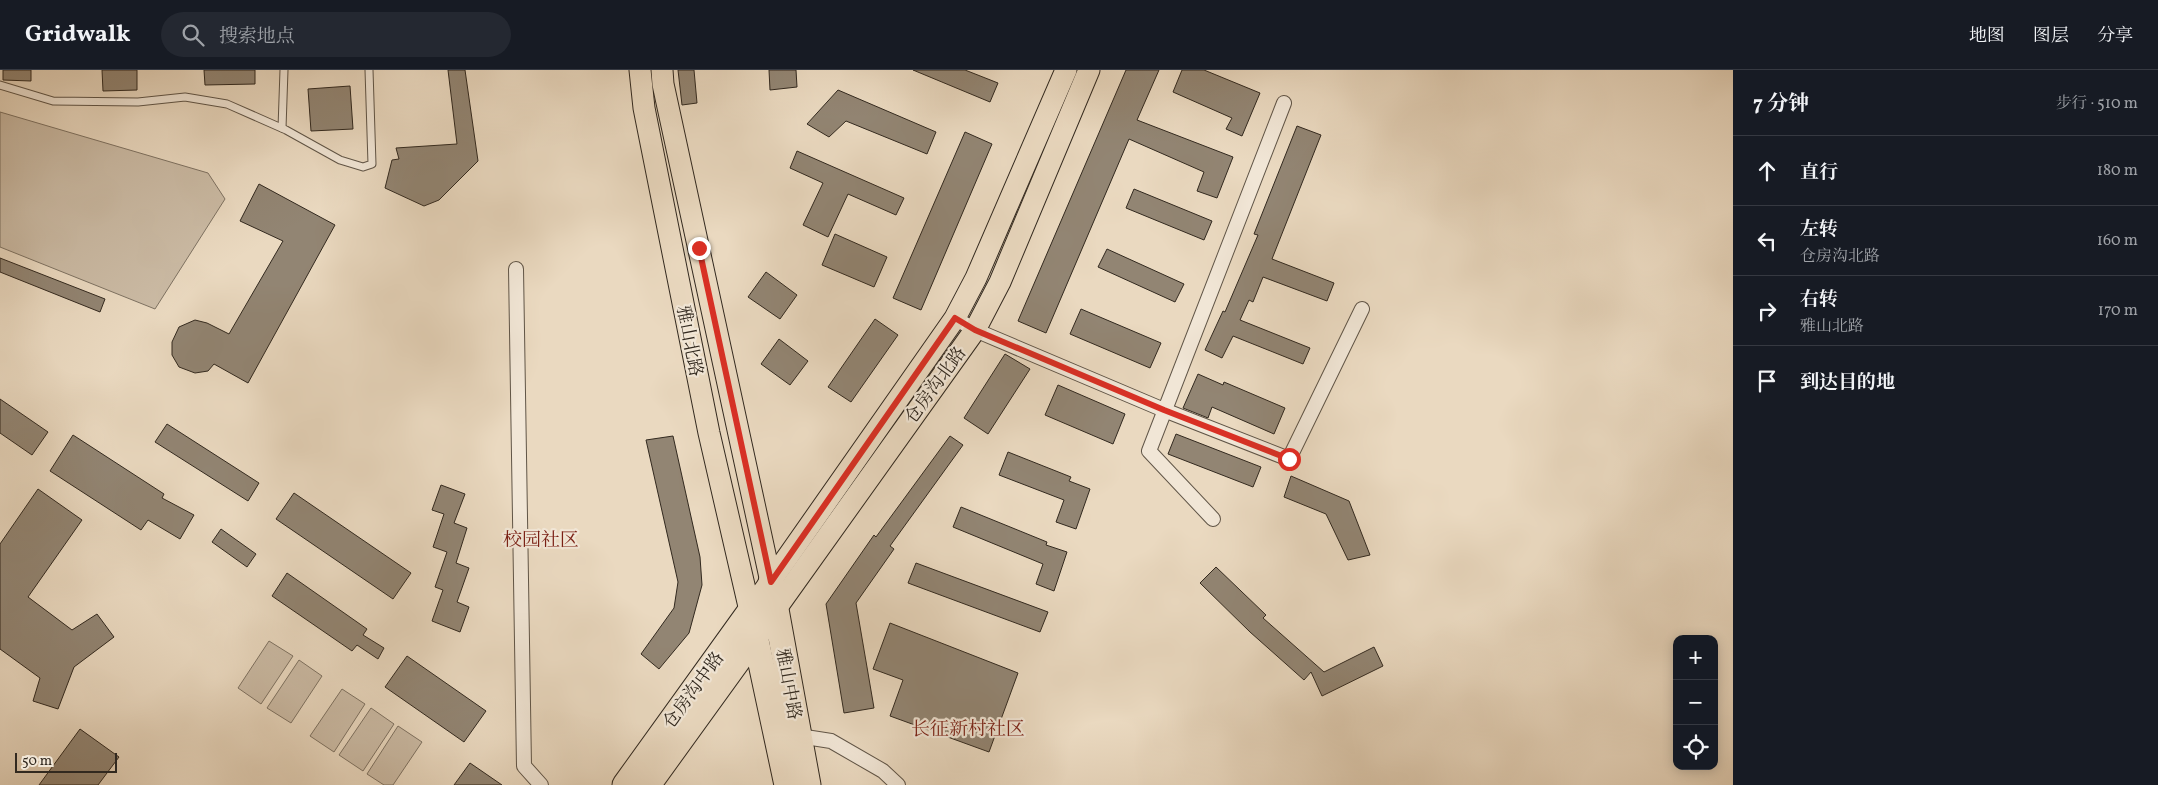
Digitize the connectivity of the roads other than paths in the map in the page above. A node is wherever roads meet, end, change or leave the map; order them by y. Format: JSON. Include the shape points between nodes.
{"nodes":[{"id":1,"x":284,"y":70,"type":"edge"},
{"id":2,"x":369,"y":70,"type":"edge"},
{"id":3,"x":640,"y":70,"type":"edge"},
{"id":4,"x":662,"y":70,"type":"edge"},
{"id":5,"x":1066,"y":70,"type":"edge"},
{"id":6,"x":1089,"y":70,"type":"edge"},
{"id":7,"x":0,"y":85,"type":"edge"},
{"id":8,"x":1284,"y":103,"type":"dead end"},
{"id":9,"x":282,"y":128,"type":"junction"},
{"id":10,"x":516,"y":269,"type":"dead end"},
{"id":11,"x":1362,"y":309,"type":"dead end"},
{"id":12,"x":955,"y":318,"type":"junction"},
{"id":13,"x":975,"y":330,"type":"junction"},
{"id":14,"x":1164,"y":410,"type":"junction"},
{"id":15,"x":1213,"y":519,"type":"dead end"},
{"id":16,"x":763,"y":609,"type":"junction"},
{"id":17,"x":799,"y":736,"type":"junction"},
{"id":18,"x":541,"y":785,"type":"edge"},
{"id":19,"x":625,"y":785,"type":"edge"},
{"id":20,"x":648,"y":785,"type":"edge"},
{"id":21,"x":787,"y":785,"type":"edge"},
{"id":22,"x":808,"y":785,"type":"edge"},
{"id":23,"x":898,"y":785,"type":"edge"}],
"edges":[{"from":1,"to":9,"type":"lane"},
{"from":2,"to":9,"type":"lane","via":[[372,164],[363,167],[340,160]]},
{"from":3,"to":16,"type":"main road","name":"雅山北路","via":[[644,108],[703,404]]},
{"from":4,"to":16,"type":"main road","name":"雅山北路"},
{"from":5,"to":12,"type":"main road","name":"仓房沟北路","via":[[976,278]]},
{"from":6,"to":13,"type":"main road","name":"仓房沟北路","via":[[1000,282]]},
{"from":7,"to":9,"type":"lane","via":[[53,101],[138,102],[185,97],[226,104]]},
{"from":8,"to":14,"type":"street"},
{"from":10,"to":18,"type":"street","via":[[524,766]]},
{"from":11,"to":14,"type":"street","via":[[1289,459]]},
{"from":12,"to":13,"type":"street"},
{"from":12,"to":16,"type":"main road","name":"仓房沟北路"},
{"from":13,"to":14,"type":"street"},
{"from":13,"to":16,"type":"main road","name":"仓房沟北路"},
{"from":14,"to":15,"type":"street","via":[[1149,451]]},
{"from":16,"to":17,"type":"highway","name":"雅山中路"},
{"from":16,"to":19,"type":"highway","name":"仓房沟中路"},
{"from":16,"to":20,"type":"highway","name":"仓房沟中路"},
{"from":16,"to":21,"type":"highway","name":"雅山中路"},
{"from":17,"to":22,"type":"highway","name":"雅山中路"},
{"from":17,"to":23,"type":"street","via":[[831,741],[883,770]]}]}
